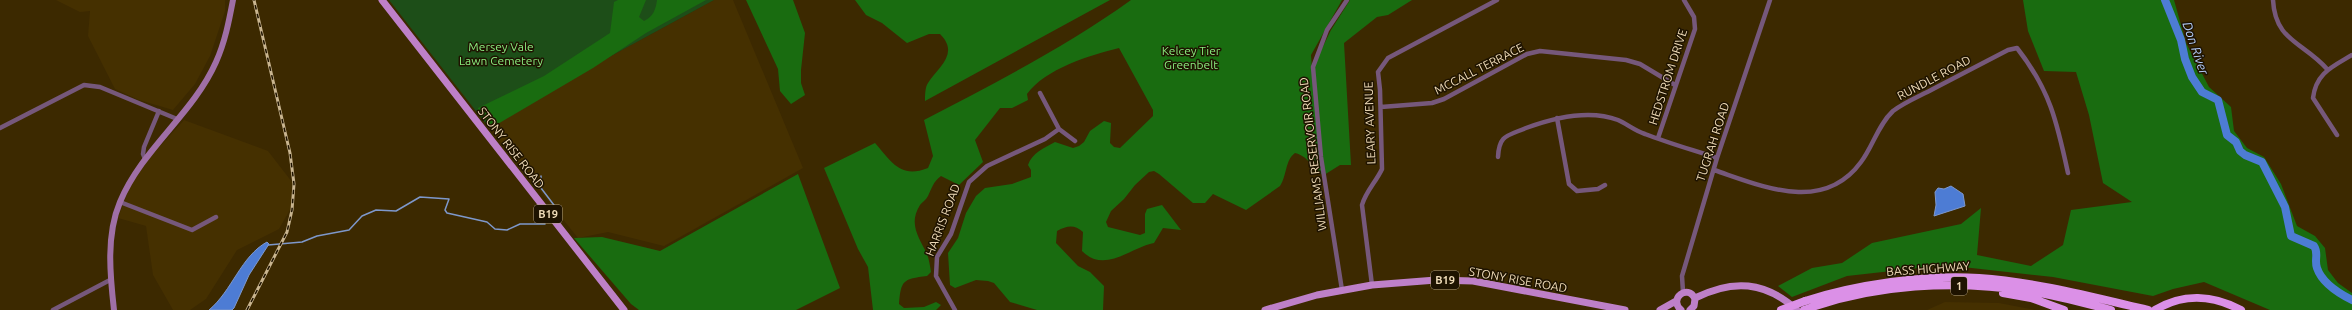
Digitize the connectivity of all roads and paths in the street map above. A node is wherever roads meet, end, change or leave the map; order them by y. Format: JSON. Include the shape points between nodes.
{"nodes":[{"id":1,"x":232,"y":0,"type":"edge"},
{"id":2,"x":382,"y":0,"type":"edge"},
{"id":3,"x":1347,"y":0,"type":"edge"},
{"id":4,"x":1497,"y":0,"type":"edge"},
{"id":5,"x":1684,"y":0,"type":"edge"},
{"id":6,"x":1770,"y":0,"type":"edge"},
{"id":7,"x":2273,"y":0,"type":"edge"},
{"id":8,"x":2352,"y":55,"type":"edge"},
{"id":9,"x":2327,"y":69,"type":"junction"},
{"id":10,"x":1676,"y":85,"type":"junction"},
{"id":11,"x":1040,"y":93,"type":"dead end"},
{"id":12,"x":1381,"y":107,"type":"junction"},
{"id":13,"x":159,"y":111,"type":"junction"},
{"id":14,"x":1557,"y":118,"type":"junction"},
{"id":15,"x":177,"y":119,"type":"junction"},
{"id":16,"x":0,"y":128,"type":"edge"},
{"id":17,"x":1058,"y":129,"type":"junction"},
{"id":18,"x":2336,"y":135,"type":"dead end"},
{"id":19,"x":1658,"y":138,"type":"junction"},
{"id":20,"x":1075,"y":141,"type":"dead end"},
{"id":21,"x":1498,"y":157,"type":"dead end"},
{"id":22,"x":1717,"y":158,"type":"junction"},
{"id":23,"x":145,"y":160,"type":"junction"},
{"id":24,"x":1714,"y":170,"type":"junction"},
{"id":25,"x":2068,"y":173,"type":"dead end"},
{"id":26,"x":1605,"y":185,"type":"dead end"},
{"id":27,"x":120,"y":202,"type":"junction"},
{"id":28,"x":216,"y":217,"type":"dead end"},
{"id":29,"x":110,"y":280,"type":"junction"},
{"id":30,"x":1372,"y":285,"type":"junction"},
{"id":31,"x":1936,"y":286,"type":"junction"},
{"id":32,"x":1342,"y":290,"type":"junction"},
{"id":33,"x":1683,"y":292,"type":"junction"},
{"id":34,"x":1695,"y":298,"type":"junction"},
{"id":35,"x":1676,"y":301,"type":"junction"},
{"id":36,"x":1805,"y":307,"type":"edge"},
{"id":37,"x":53,"y":310,"type":"edge"},
{"id":38,"x":114,"y":310,"type":"edge"},
{"id":39,"x":624,"y":310,"type":"edge"},
{"id":40,"x":955,"y":310,"type":"edge"},
{"id":41,"x":1265,"y":310,"type":"edge"},
{"id":42,"x":1625,"y":310,"type":"edge"},
{"id":43,"x":1660,"y":310,"type":"edge"},
{"id":44,"x":1679,"y":310,"type":"edge"},
{"id":45,"x":1690,"y":310,"type":"edge"},
{"id":46,"x":1781,"y":310,"type":"edge"},
{"id":47,"x":1797,"y":310,"type":"edge"},
{"id":48,"x":2064,"y":310,"type":"edge"},
{"id":49,"x":2111,"y":310,"type":"edge"},
{"id":50,"x":2148,"y":310,"type":"edge"},
{"id":51,"x":2155,"y":310,"type":"edge"},
{"id":52,"x":2241,"y":310,"type":"edge"}],
"edges":[{"from":1,"to":15,"type":"main road","via":[[227,30],[216,62],[196,96]]},
{"from":2,"to":39,"type":"main road","name":"STONY RISE ROAD","number":"B19"},
{"from":3,"to":32,"type":"street","name":"WILLIAMS RESERVOIR ROAD","via":[[1326,30],[1313,67],[1321,156]]},
{"from":4,"to":12,"type":"street","name":"LEARY AVENUE","via":[[1388,58],[1378,72]]},
{"from":5,"to":10,"type":"street","name":"HEDSTROM DRIVE","via":[[1694,17],[1695,29]]},
{"from":6,"to":22,"type":"street","name":"TUGRAH ROAD"},
{"from":7,"to":9,"type":"street","via":[[2274,16],[2279,27]]},
{"from":8,"to":9,"type":"street"},
{"from":9,"to":18,"type":"street","via":[[2315,85],[2313,98]]},
{"from":10,"to":12,"type":"street","name":"MCCALL TERRACE","via":[[1640,64],[1626,60],[1540,51],[1527,54],[1444,99],[1432,103]]},
{"from":10,"to":19,"type":"street","name":"HEDSTROM DRIVE"},
{"from":11,"to":17,"type":"street"},
{"from":12,"to":30,"type":"street","name":"LEARY AVENUE","via":[[1382,169],[1377,180],[1365,194],[1362,205]]},
{"from":13,"to":15,"type":"street"},
{"from":13,"to":16,"type":"street","via":[[100,87],[84,85]]},
{"from":13,"to":23,"type":"street","via":[[144,148]]},
{"from":14,"to":19,"type":"street","via":[[1593,115],[1609,117],[1642,134]]},
{"from":14,"to":21,"type":"street","via":[[1502,139]]},
{"from":14,"to":26,"type":"street","via":[[1569,184],[1577,191],[1598,189]]},
{"from":15,"to":23,"type":"main road"},
{"from":17,"to":20,"type":"street"},
{"from":17,"to":40,"type":"street","name":"HARRIS ROAD","via":[[1045,139],[987,166],[969,182],[951,234],[937,257],[936,276]]},
{"from":19,"to":22,"type":"street"},
{"from":22,"to":24,"type":"street","name":"TUGRAH ROAD"},
{"from":23,"to":27,"type":"main road","via":[[136,171]]},
{"from":24,"to":25,"type":"street","name":"RUNDLE ROAD","via":[[1782,192],[1804,193],[1824,189],[1843,179],[1861,163],[1883,123],[1900,106],[2008,50],[2017,48],[2041,81],[2048,97],[2060,132]]},
{"from":24,"to":33,"type":"street","name":"TUGRAH ROAD","via":[[1683,273]]},
{"from":27,"to":28,"type":"street","via":[[192,230]]},
{"from":27,"to":29,"type":"main road","via":[[113,229]]},
{"from":29,"to":37,"type":"street"},
{"from":29,"to":38,"type":"main road"},
{"from":30,"to":32,"type":"main road","name":"STONY RISE ROAD","number":"B19"},
{"from":30,"to":42,"type":"main road","name":"STONY RISE ROAD","number":"B19","via":[[1436,280],[1473,281]]},
{"from":31,"to":36,"type":"highway","name":"BASS HIGHWAY","number":"1","via":[[1873,293]]},
{"from":31,"to":48,"type":"highway","via":[[2031,298]]},
{"from":31,"to":49,"type":"highway","name":"BASS HIGHWAY","number":"1","via":[[2029,291]]},
{"from":32,"to":41,"type":"main road","name":"STONY RISE ROAD","number":"B19"},
{"from":33,"to":34,"type":"main road","via":[[1689,292]]},
{"from":33,"to":35,"type":"main road"},
{"from":34,"to":45,"type":"main road","via":[[1695,305]]},
{"from":34,"to":47,"type":"main road","via":[[1721,288],[1747,285],[1775,293]]},
{"from":35,"to":43,"type":"main road"},
{"from":35,"to":44,"type":"main road"},
{"from":36,"to":46,"type":"highway","name":"BASS HIGHWAY","number":"1","bridge":true},
{"from":36,"to":50,"type":"highway","name":"BASS HIGHWAY","number":"1","via":[[1824,295],[1882,284],[1978,278],[2053,289]]},
{"from":51,"to":52,"type":"highway","via":[[2186,298],[2212,298]]}]}
